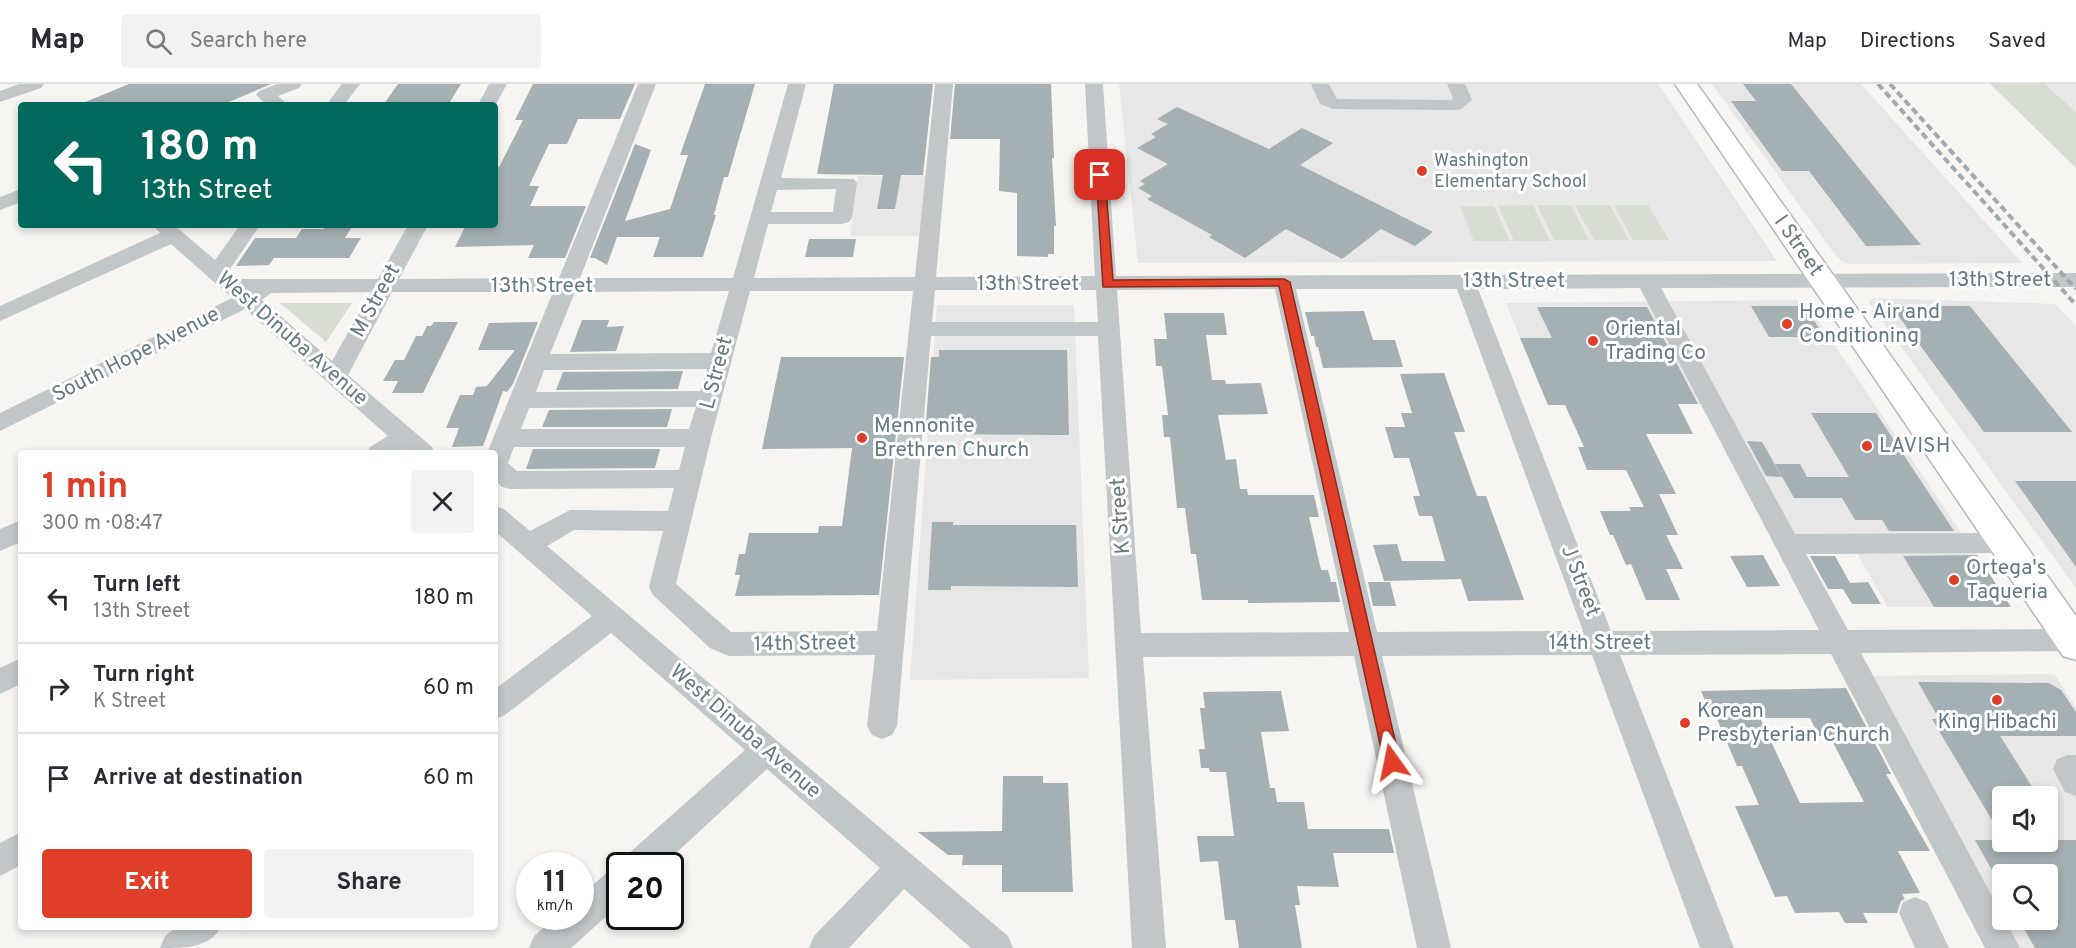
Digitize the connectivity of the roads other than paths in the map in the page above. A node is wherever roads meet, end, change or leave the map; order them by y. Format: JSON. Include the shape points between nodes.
{"nodes":[{"id":1,"x":35,"y":84,"type":"edge"},
{"id":2,"x":293,"y":84,"type":"edge"},
{"id":3,"x":351,"y":84,"type":"edge"},
{"id":4,"x":498,"y":84,"type":"edge"},
{"id":5,"x":647,"y":84,"type":"edge"},
{"id":6,"x":796,"y":84,"type":"edge"},
{"id":7,"x":944,"y":84,"type":"edge"},
{"id":8,"x":1094,"y":84,"type":"edge"},
{"id":9,"x":1686,"y":84,"type":"edge"},
{"id":10,"x":1321,"y":85,"type":"edge"},
{"id":11,"x":1456,"y":85,"type":"edge"},
{"id":12,"x":1344,"y":87,"type":"dead end"},
{"id":13,"x":1434,"y":87,"type":"dead end"},
{"id":14,"x":11,"y":99,"type":"edge"},
{"id":15,"x":275,"y":102,"type":"edge"},
{"id":16,"x":337,"y":102,"type":"edge"},
{"id":17,"x":488,"y":102,"type":"edge"},
{"id":18,"x":769,"y":184,"type":"junction"},
{"id":19,"x":18,"y":196,"type":"edge"},
{"id":20,"x":0,"y":204,"type":"edge"},
{"id":21,"x":760,"y":218,"type":"junction"},
{"id":22,"x":249,"y":228,"type":"edge"},
{"id":23,"x":416,"y":228,"type":"edge"},
{"id":24,"x":167,"y":230,"type":"edge"},
{"id":25,"x":1822,"y":280,"type":"junction"},
{"id":26,"x":2076,"y":280,"type":"edge"},
{"id":27,"x":1647,"y":281,"type":"junction"},
{"id":28,"x":1284,"y":282,"type":"junction"},
{"id":29,"x":1466,"y":282,"type":"junction"},
{"id":30,"x":926,"y":284,"type":"junction"},
{"id":31,"x":1107,"y":284,"type":"junction"},
{"id":32,"x":741,"y":285,"type":"junction"},
{"id":33,"x":232,"y":286,"type":"junction"},
{"id":34,"x":272,"y":286,"type":"joint"},
{"id":35,"x":383,"y":286,"type":"junction"},
{"id":36,"x":566,"y":286,"type":"junction"},
{"id":37,"x":0,"y":314,"type":"edge"},
{"id":38,"x":922,"y":329,"type":"junction"},
{"id":39,"x":1109,"y":329,"type":"junction"},
{"id":40,"x":535,"y":362,"type":"junction"},
{"id":41,"x":720,"y":362,"type":"junction"},
{"id":42,"x":335,"y":376,"type":"junction"},
{"id":43,"x":710,"y":399,"type":"junction"},
{"id":44,"x":520,"y":400,"type":"junction"},
{"id":45,"x":0,"y":423,"type":"edge"},
{"id":46,"x":505,"y":438,"type":"junction"},
{"id":47,"x":699,"y":438,"type":"junction"},
{"id":48,"x":414,"y":445,"type":"edge"},
{"id":49,"x":392,"y":450,"type":"edge"},
{"id":50,"x":498,"y":457,"type":"edge"},
{"id":51,"x":498,"y":468,"type":"edge"},
{"id":52,"x":689,"y":479,"type":"junction"},
{"id":53,"x":498,"y":518,"type":"edge"},
{"id":54,"x":677,"y":521,"type":"junction"},
{"id":55,"x":18,"y":532,"type":"edge"},
{"id":56,"x":0,"y":541,"type":"edge"},
{"id":57,"x":2005,"y":543,"type":"junction"},
{"id":58,"x":529,"y":544,"type":"junction"},
{"id":59,"x":1786,"y":544,"type":"junction"},
{"id":60,"x":611,"y":616,"type":"junction"},
{"id":61,"x":720,"y":640,"type":"joint"},
{"id":62,"x":1838,"y":642,"type":"junction"},
{"id":63,"x":2074,"y":642,"type":"edge"},
{"id":64,"x":891,"y":643,"type":"junction"},
{"id":65,"x":1604,"y":644,"type":"junction"},
{"id":66,"x":1129,"y":645,"type":"junction"},
{"id":67,"x":1366,"y":645,"type":"junction"},
{"id":68,"x":18,"y":672,"type":"edge"},
{"id":69,"x":0,"y":682,"type":"edge"},
{"id":70,"x":498,"y":704,"type":"edge"},
{"id":71,"x":882,"y":726,"type":"dead end"},
{"id":72,"x":767,"y":750,"type":"junction"},
{"id":73,"x":2076,"y":769,"type":"edge"},
{"id":74,"x":2076,"y":782,"type":"edge"},
{"id":75,"x":18,"y":849,"type":"edge"},
{"id":76,"x":654,"y":852,"type":"edge"},
{"id":77,"x":0,"y":861,"type":"edge"},
{"id":78,"x":903,"y":867,"type":"junction"},
{"id":79,"x":606,"y":894,"type":"edge"},
{"id":80,"x":1915,"y":913,"type":"dead end"},
{"id":81,"x":200,"y":930,"type":"edge"},
{"id":82,"x":177,"y":948,"type":"edge"},
{"id":83,"x":546,"y":948,"type":"edge"},
{"id":84,"x":826,"y":948,"type":"edge"},
{"id":85,"x":996,"y":948,"type":"edge"},
{"id":86,"x":1149,"y":948,"type":"edge"},
{"id":87,"x":1434,"y":948,"type":"edge"},
{"id":88,"x":1718,"y":948,"type":"edge"},
{"id":89,"x":1932,"y":948,"type":"edge"},
{"id":90,"x":2003,"y":948,"type":"edge"}],
"edges":[{"from":1,"to":14,"type":"street"},
{"from":2,"to":15,"type":"street","via":[[265,95]]},
{"from":3,"to":16,"type":"street"},
{"from":4,"to":17,"type":"street"},
{"from":5,"to":36,"type":"street"},
{"from":6,"to":18,"type":"street","name":"L Street"},
{"from":7,"to":30,"type":"street"},
{"from":8,"to":31,"type":"street","name":"K Street"},
{"from":9,"to":25,"type":"main road","name":"I Street"},
{"from":10,"to":11,"type":"street","via":[[1326,100],[1333,104],[1455,105],[1463,100]]},
{"from":10,"to":12,"type":"street"},
{"from":11,"to":13,"type":"street"},
{"from":18,"to":21,"type":"street","name":"L Street"},
{"from":18,"to":21,"type":"street","via":[[848,183],[842,218]]},
{"from":19,"to":20,"type":"street"},
{"from":21,"to":32,"type":"street","name":"L Street"},
{"from":22,"to":33,"type":"street"},
{"from":23,"to":35,"type":"street","name":"M Street"},
{"from":24,"to":33,"type":"street","name":"West Dinuba Avenue"},
{"from":24,"to":37,"type":"street"},
{"from":25,"to":26,"type":"street","name":"13th Street"},
{"from":25,"to":27,"type":"street","name":"13th Street"},
{"from":25,"to":57,"type":"main road","name":"I Street"},
{"from":27,"to":29,"type":"street","name":"13th Street"},
{"from":27,"to":59,"type":"street"},
{"from":28,"to":29,"type":"street","name":"13th Street"},
{"from":28,"to":31,"type":"street","name":"13th Street"},
{"from":28,"to":67,"type":"street"},
{"from":29,"to":65,"type":"street","name":"J Street"},
{"from":30,"to":31,"type":"street","name":"13th Street"},
{"from":30,"to":32,"type":"street","name":"13th Street"},
{"from":30,"to":38,"type":"street"},
{"from":31,"to":39,"type":"street","name":"K Street"},
{"from":32,"to":36,"type":"street","name":"13th Street"},
{"from":32,"to":41,"type":"street","name":"L Street"},
{"from":33,"to":34,"type":"street","name":"South Hope Avenue"},
{"from":33,"to":42,"type":"street","name":"West Dinuba Avenue"},
{"from":33,"to":45,"type":"street","name":"South Hope Avenue"},
{"from":34,"to":35,"type":"street","name":"13th Street"},
{"from":35,"to":36,"type":"street","name":"13th Street"},
{"from":35,"to":42,"type":"street","name":"M Street"},
{"from":36,"to":40,"type":"street"},
{"from":38,"to":39,"type":"street"},
{"from":38,"to":64,"type":"street"},
{"from":39,"to":66,"type":"street","name":"K Street"},
{"from":40,"to":41,"type":"street"},
{"from":40,"to":44,"type":"street"},
{"from":41,"to":43,"type":"street","name":"L Street"},
{"from":42,"to":48,"type":"street","name":"West Dinuba Avenue"},
{"from":43,"to":44,"type":"street"},
{"from":43,"to":47,"type":"street","name":"L Street"},
{"from":44,"to":46,"type":"street"},
{"from":46,"to":47,"type":"street"},
{"from":46,"to":50,"type":"street"},
{"from":47,"to":52,"type":"street","name":"L Street"},
{"from":48,"to":49,"type":"street"},
{"from":51,"to":52,"type":"street","via":[[511,480]]},
{"from":52,"to":54,"type":"street","name":"L Street"},
{"from":53,"to":58,"type":"street","name":"West Dinuba Avenue"},
{"from":54,"to":58,"type":"street","via":[[570,520]]},
{"from":54,"to":61,"type":"street","name":"L Street","via":[[662,587]]},
{"from":55,"to":56,"type":"street"},
{"from":57,"to":59,"type":"street"},
{"from":57,"to":63,"type":"main road","name":"I Street"},
{"from":58,"to":60,"type":"street","name":"West Dinuba Avenue"},
{"from":59,"to":62,"type":"street"},
{"from":60,"to":70,"type":"street"},
{"from":60,"to":72,"type":"street","name":"West Dinuba Avenue"},
{"from":61,"to":64,"type":"street","name":"14th Street","via":[[729,645]]},
{"from":62,"to":63,"type":"street","name":"14th Street"},
{"from":62,"to":65,"type":"street","name":"14th Street"},
{"from":62,"to":90,"type":"street"},
{"from":64,"to":71,"type":"street"},
{"from":65,"to":67,"type":"street","name":"14th Street"},
{"from":65,"to":88,"type":"street","name":"J Street"},
{"from":66,"to":67,"type":"street","name":"14th Street"},
{"from":66,"to":86,"type":"street","name":"K Street"},
{"from":67,"to":87,"type":"street"},
{"from":68,"to":69,"type":"street"},
{"from":72,"to":76,"type":"street"},
{"from":72,"to":78,"type":"street","name":"West Dinuba Avenue"},
{"from":73,"to":74,"type":"street","via":[[2068,769]]},
{"from":75,"to":77,"type":"street"},
{"from":78,"to":84,"type":"street"},
{"from":78,"to":85,"type":"street","name":"West Dinuba Avenue"},
{"from":79,"to":83,"type":"street"},
{"from":80,"to":89,"type":"street"},
{"from":81,"to":82,"type":"street"}]}
